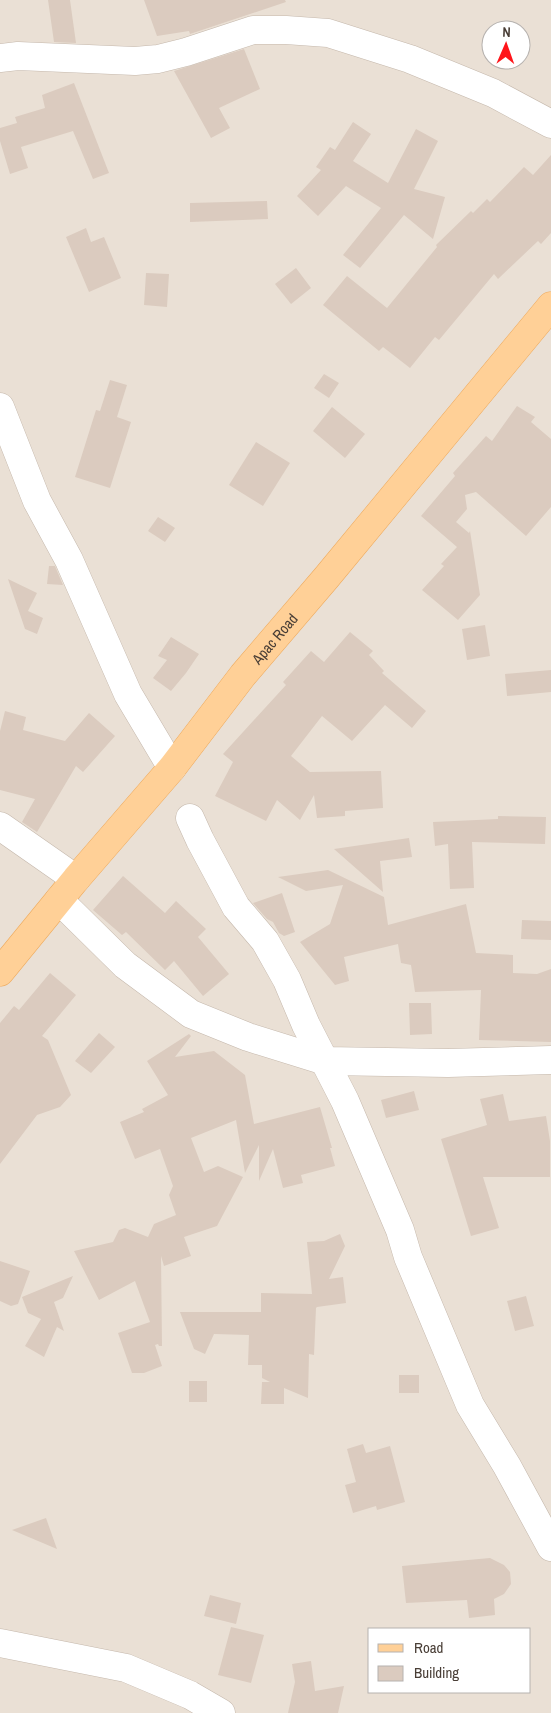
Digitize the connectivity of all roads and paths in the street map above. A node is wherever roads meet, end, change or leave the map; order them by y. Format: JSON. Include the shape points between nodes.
{"nodes":[{"id":1,"x":0,"y":58,"type":"edge"},
{"id":2,"x":551,"y":124,"type":"edge"},
{"id":3,"x":551,"y":306,"type":"edge"},
{"id":4,"x":0,"y":407,"type":"edge"},
{"id":5,"x":172,"y":768,"type":"junction"},
{"id":6,"x":190,"y":818,"type":"dead end"},
{"id":7,"x":0,"y":826,"type":"edge"},
{"id":8,"x":76,"y":879,"type":"junction"},
{"id":9,"x":59,"y":900,"type":"junction"},
{"id":10,"x":0,"y":972,"type":"edge"},
{"id":11,"x":551,"y":1060,"type":"edge"},
{"id":12,"x":326,"y":1061,"type":"junction"},
{"id":13,"x":550,"y":1544,"type":"edge"},
{"id":14,"x":0,"y":1643,"type":"edge"},
{"id":15,"x":221,"y":1713,"type":"edge"}],
"edges":[{"from":1,"to":2,"type":"street","via":[[158,60],[253,30],[328,33],[442,71],[493,93]]},
{"from":3,"to":5,"type":"main road","name":"Apac Road","via":[[243,676]]},
{"from":4,"to":5,"type":"street","via":[[37,501],[69,560],[128,694]]},
{"from":5,"to":8,"type":"main road","name":"Apac Road"},
{"from":6,"to":12,"type":"street","via":[[236,907],[265,941]]},
{"from":7,"to":8,"type":"street"},
{"from":8,"to":9,"type":"main road","name":"Apac Road"},
{"from":9,"to":10,"type":"main road","name":"Apac Road"},
{"from":9,"to":12,"type":"street","via":[[125,965],[190,1014],[248,1037]]},
{"from":11,"to":12,"type":"street","via":[[448,1063]]},
{"from":12,"to":13,"type":"street","via":[[400,1230],[408,1257],[470,1405]]},
{"from":14,"to":15,"type":"street","via":[[126,1668],[190,1695]]}]}
